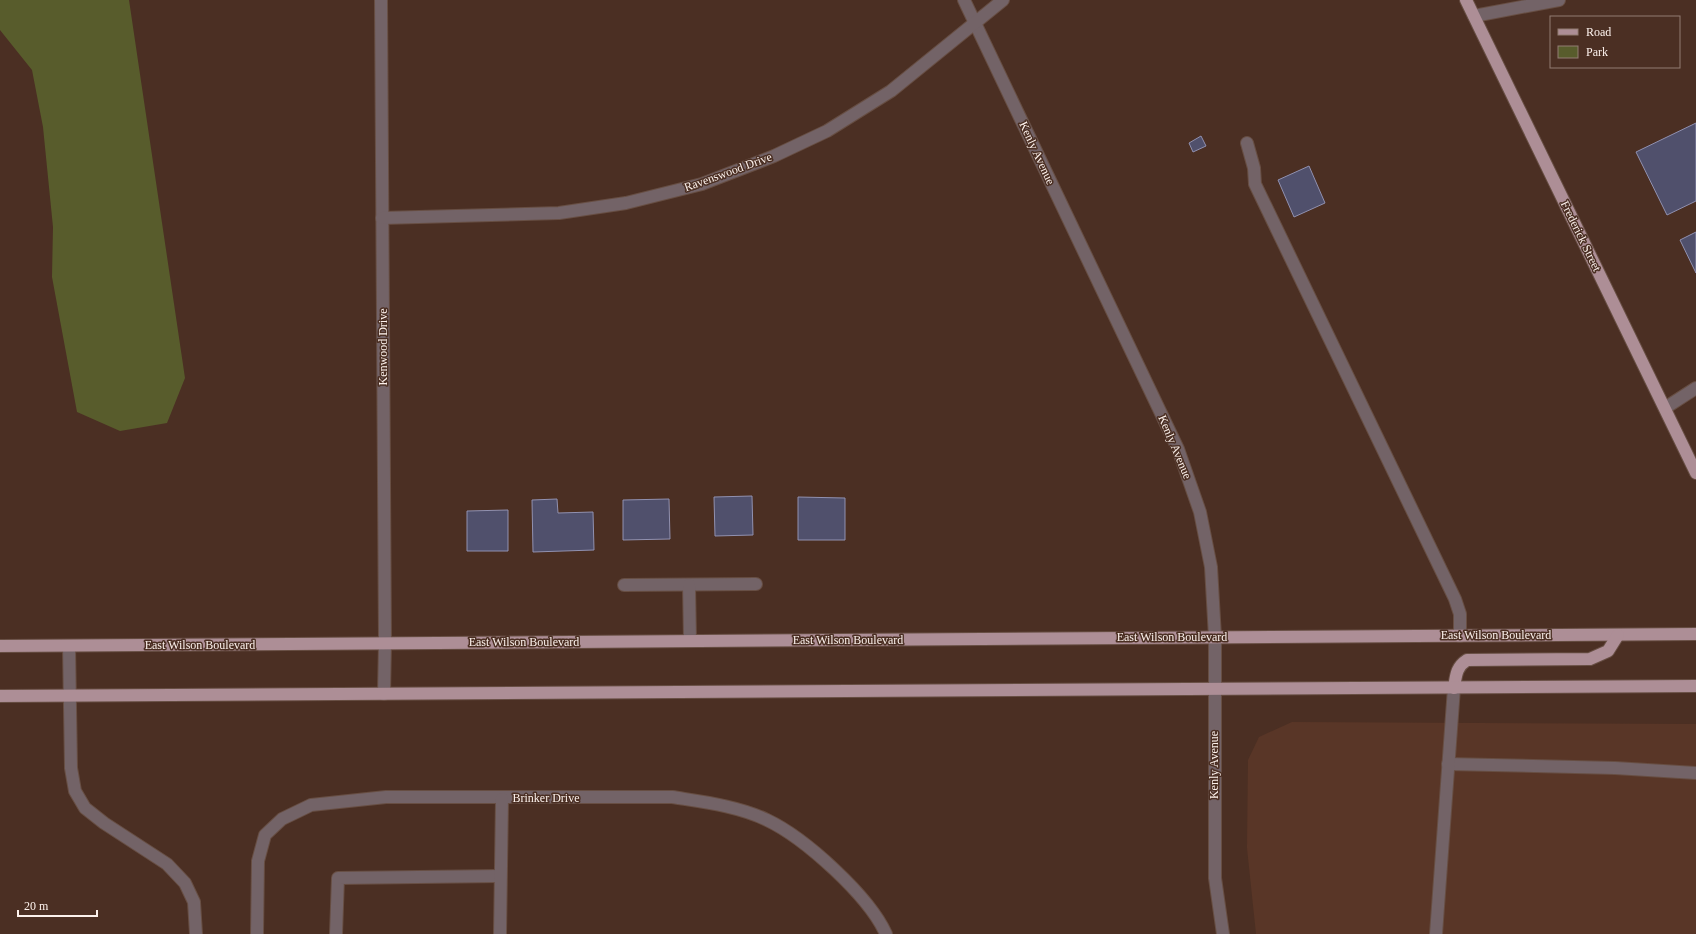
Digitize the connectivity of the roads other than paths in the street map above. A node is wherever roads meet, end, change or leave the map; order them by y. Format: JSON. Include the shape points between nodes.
{"nodes":[{"id":1,"x":381,"y":0,"type":"edge"},
{"id":2,"x":964,"y":0,"type":"edge"},
{"id":3,"x":1003,"y":0,"type":"edge"},
{"id":4,"x":1466,"y":0,"type":"edge"},
{"id":5,"x":1559,"y":0,"type":"edge"},
{"id":6,"x":1474,"y":16,"type":"junction"},
{"id":7,"x":975,"y":22,"type":"junction"},
{"id":8,"x":1247,"y":143,"type":"dead end"},
{"id":9,"x":382,"y":218,"type":"junction"},
{"id":10,"x":1696,"y":388,"type":"edge"},
{"id":11,"x":1665,"y":408,"type":"junction"},
{"id":12,"x":1696,"y":471,"type":"edge"},
{"id":13,"x":756,"y":584,"type":"dead end"},
{"id":14,"x":689,"y":585,"type":"junction"},
{"id":15,"x":624,"y":586,"type":"dead end"},
{"id":16,"x":1696,"y":634,"type":"edge"},
{"id":17,"x":1618,"y":635,"type":"junction"},
{"id":18,"x":1460,"y":636,"type":"junction"},
{"id":19,"x":1215,"y":637,"type":"junction"},
{"id":20,"x":690,"y":641,"type":"junction"},
{"id":21,"x":385,"y":643,"type":"junction"},
{"id":22,"x":0,"y":646,"type":"edge"},
{"id":23,"x":69,"y":646,"type":"junction"},
{"id":24,"x":1696,"y":686,"type":"edge"},
{"id":25,"x":1454,"y":688,"type":"junction"},
{"id":26,"x":1214,"y":690,"type":"junction"},
{"id":27,"x":384,"y":694,"type":"junction"},
{"id":28,"x":70,"y":695,"type":"junction"},
{"id":29,"x":0,"y":696,"type":"edge"},
{"id":30,"x":1448,"y":764,"type":"junction"},
{"id":31,"x":1696,"y":773,"type":"edge"},
{"id":32,"x":502,"y":799,"type":"junction"},
{"id":33,"x":500,"y":876,"type":"junction"},
{"id":34,"x":196,"y":934,"type":"edge"},
{"id":35,"x":257,"y":934,"type":"edge"},
{"id":36,"x":336,"y":934,"type":"edge"},
{"id":37,"x":500,"y":934,"type":"edge"},
{"id":38,"x":886,"y":934,"type":"edge"},
{"id":39,"x":1223,"y":934,"type":"edge"},
{"id":40,"x":1436,"y":934,"type":"edge"}],
"edges":[{"from":1,"to":9,"type":"street","name":"Kenwood Drive"},
{"from":2,"to":7,"type":"street","name":"Kenly Avenue"},
{"from":3,"to":7,"type":"street","name":"Ravenswood Drive"},
{"from":4,"to":6,"type":"main road","name":"Frederick Street"},
{"from":5,"to":6,"type":"street"},
{"from":6,"to":11,"type":"main road","name":"Frederick Street"},
{"from":7,"to":9,"type":"street","name":"Ravenswood Drive","via":[[891,91],[827,131],[774,156],[702,184],[626,203],[559,213]]},
{"from":7,"to":19,"type":"street","name":"Kenly Avenue","via":[[1178,449],[1200,512],[1211,567]]},
{"from":8,"to":18,"type":"street","via":[[1254,168],[1255,184],[1455,599],[1460,614]]},
{"from":9,"to":21,"type":"street","name":"Kenwood Drive"},
{"from":10,"to":11,"type":"street"},
{"from":11,"to":12,"type":"main road","name":"Frederick Street"},
{"from":13,"to":14,"type":"street"},
{"from":14,"to":15,"type":"street"},
{"from":14,"to":20,"type":"street"},
{"from":16,"to":17,"type":"main road","name":"East Wilson Boulevard"},
{"from":17,"to":18,"type":"main road","name":"East Wilson Boulevard"},
{"from":17,"to":25,"type":"main road","via":[[1608,651],[1590,659],[1467,660],[1457,670]]},
{"from":18,"to":19,"type":"main road","name":"East Wilson Boulevard"},
{"from":19,"to":20,"type":"main road","name":"East Wilson Boulevard"},
{"from":19,"to":26,"type":"street","name":"Kenly Avenue"},
{"from":20,"to":21,"type":"main road","name":"East Wilson Boulevard"},
{"from":21,"to":23,"type":"main road","name":"East Wilson Boulevard"},
{"from":21,"to":27,"type":"street","name":"Kenwood Drive"},
{"from":22,"to":23,"type":"main road","name":"East Wilson Boulevard"},
{"from":23,"to":28,"type":"street"},
{"from":24,"to":25,"type":"main road"},
{"from":25,"to":26,"type":"main road"},
{"from":25,"to":30,"type":"street"},
{"from":26,"to":27,"type":"main road"},
{"from":26,"to":39,"type":"street","name":"Kenly Avenue","via":[[1215,878]]},
{"from":27,"to":28,"type":"main road"},
{"from":28,"to":29,"type":"main road"},
{"from":28,"to":34,"type":"street","via":[[71,768],[75,791],[85,808],[104,824],[167,864],[184,883],[194,902]]},
{"from":30,"to":31,"type":"street","via":[[1614,768]]},
{"from":30,"to":40,"type":"street"},
{"from":32,"to":33,"type":"street"},
{"from":32,"to":35,"type":"street","name":"Brinker Drive","via":[[386,797],[310,805],[282,819],[265,835],[258,861]]},
{"from":32,"to":38,"type":"street","name":"Brinker Drive","via":[[672,797],[714,803],[767,820],[808,846],[852,886]]},
{"from":33,"to":36,"type":"street","via":[[338,878]]},
{"from":33,"to":37,"type":"street"}]}
